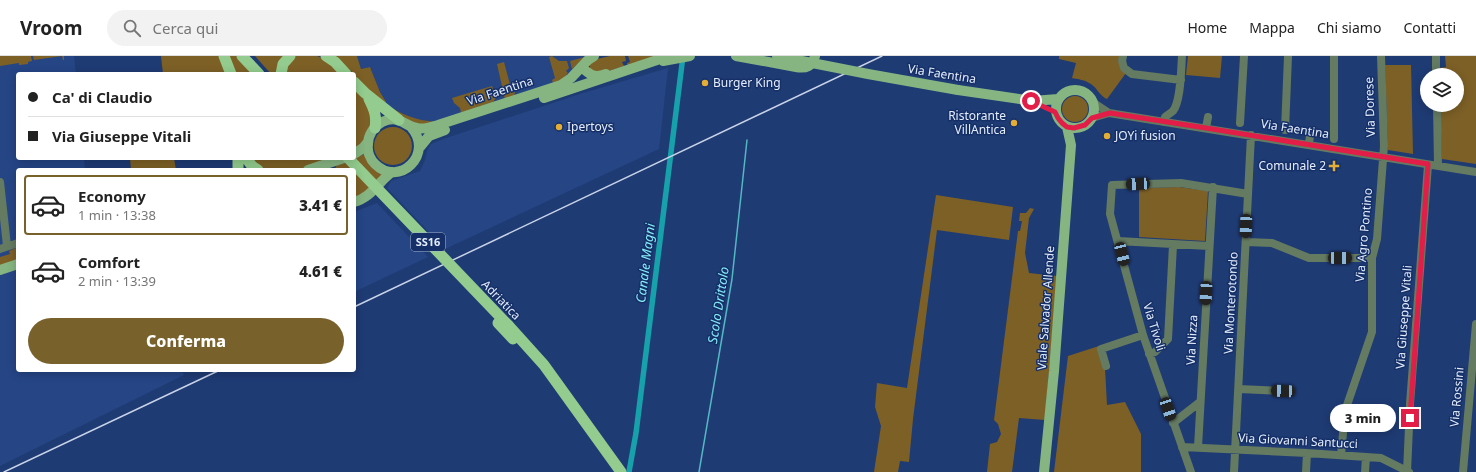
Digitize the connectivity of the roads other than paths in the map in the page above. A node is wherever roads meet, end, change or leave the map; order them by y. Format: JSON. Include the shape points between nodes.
{"nodes":[{"id":1,"x":224,"y":56,"type":"edge"},
{"id":2,"x":242,"y":56,"type":"edge"},
{"id":3,"x":251,"y":56,"type":"edge"},
{"id":4,"x":290,"y":56,"type":"edge"},
{"id":5,"x":326,"y":56,"type":"edge"},
{"id":6,"x":690,"y":56,"type":"edge"},
{"id":7,"x":736,"y":56,"type":"edge"},
{"id":8,"x":777,"y":56,"type":"edge"},
{"id":9,"x":791,"y":56,"type":"edge"},
{"id":10,"x":815,"y":56,"type":"edge"},
{"id":11,"x":1123,"y":56,"type":"edge"},
{"id":12,"x":1182,"y":56,"type":"edge"},
{"id":13,"x":1244,"y":56,"type":"edge"},
{"id":14,"x":1288,"y":56,"type":"edge"},
{"id":15,"x":1334,"y":56,"type":"edge"},
{"id":16,"x":1381,"y":56,"type":"edge"},
{"id":17,"x":1436,"y":56,"type":"edge"},
{"id":18,"x":670,"y":57,"type":"edge"},
{"id":19,"x":591,"y":58,"type":"edge"},
{"id":20,"x":796,"y":67,"type":"junction"},
{"id":21,"x":1436,"y":68,"type":"edge"},
{"id":22,"x":586,"y":71,"type":"junction"},
{"id":23,"x":229,"y":72,"type":"edge"},
{"id":24,"x":257,"y":72,"type":"edge"},
{"id":25,"x":266,"y":72,"type":"edge"},
{"id":26,"x":281,"y":72,"type":"edge"},
{"id":27,"x":344,"y":72,"type":"edge"},
{"id":28,"x":617,"y":74,"type":"junction"},
{"id":29,"x":1181,"y":80,"type":"junction"},
{"id":30,"x":596,"y":82,"type":"junction"},
{"id":31,"x":356,"y":84,"type":"edge"},
{"id":32,"x":365,"y":93,"type":"junction"},
{"id":33,"x":1058,"y":99,"type":"junction"},
{"id":34,"x":1033,"y":101,"type":"junction"},
{"id":35,"x":1094,"y":103,"type":"junction"},
{"id":36,"x":1055,"y":112,"type":"junction"},
{"id":37,"x":1437,"y":112,"type":"edge"},
{"id":38,"x":1110,"y":113,"type":"junction"},
{"id":39,"x":1208,"y":117,"type":"dead end"},
{"id":40,"x":1092,"y":118,"type":"junction"},
{"id":41,"x":399,"y":120,"type":"junction"},
{"id":42,"x":1164,"y":122,"type":"junction"},
{"id":43,"x":1240,"y":123,"type":"dead end"},
{"id":44,"x":411,"y":127,"type":"junction"},
{"id":45,"x":1067,"y":127,"type":"junction"},
{"id":46,"x":374,"y":128,"type":"junction"},
{"id":47,"x":1080,"y":128,"type":"junction"},
{"id":48,"x":1206,"y":128,"type":"junction"},
{"id":49,"x":1285,"y":130,"type":"dead end"},
{"id":50,"x":1251,"y":135,"type":"junction"},
{"id":51,"x":1310,"y":135,"type":"dead end"},
{"id":52,"x":1334,"y":139,"type":"dead end"},
{"id":53,"x":368,"y":142,"type":"junction"},
{"id":54,"x":1071,"y":145,"type":"junction"},
{"id":55,"x":1309,"y":145,"type":"junction"},
{"id":56,"x":420,"y":147,"type":"junction"},
{"id":57,"x":356,"y":153,"type":"edge"},
{"id":58,"x":1382,"y":157,"type":"junction"},
{"id":59,"x":248,"y":160,"type":"edge"},
{"id":60,"x":338,"y":160,"type":"edge"},
{"id":61,"x":342,"y":160,"type":"edge"},
{"id":62,"x":350,"y":160,"type":"edge"},
{"id":63,"x":1428,"y":164,"type":"junction"},
{"id":64,"x":1438,"y":166,"type":"junction"},
{"id":65,"x":256,"y":168,"type":"edge"},
{"id":66,"x":314,"y":168,"type":"edge"},
{"id":67,"x":349,"y":168,"type":"edge"},
{"id":68,"x":392,"y":172,"type":"junction"},
{"id":69,"x":1476,"y":172,"type":"edge"},
{"id":70,"x":356,"y":175,"type":"edge"},
{"id":71,"x":0,"y":182,"type":"edge"},
{"id":72,"x":1213,"y":188,"type":"junction"},
{"id":73,"x":1248,"y":194,"type":"junction"},
{"id":74,"x":356,"y":201,"type":"edge"},
{"id":75,"x":1118,"y":241,"type":"junction"},
{"id":76,"x":1246,"y":242,"type":"junction"},
{"id":77,"x":16,"y":244,"type":"edge"},
{"id":78,"x":1173,"y":245,"type":"junction"},
{"id":79,"x":1209,"y":246,"type":"junction"},
{"id":80,"x":3,"y":248,"type":"edge"},
{"id":81,"x":1372,"y":258,"type":"junction"},
{"id":82,"x":16,"y":265,"type":"edge"},
{"id":83,"x":0,"y":270,"type":"edge"},
{"id":84,"x":1476,"y":324,"type":"edge"},
{"id":85,"x":1143,"y":335,"type":"junction"},
{"id":86,"x":1150,"y":354,"type":"junction"},
{"id":87,"x":1106,"y":366,"type":"dead end"},
{"id":88,"x":1239,"y":389,"type":"junction"},
{"id":89,"x":1283,"y":391,"type":"dead end"},
{"id":90,"x":1200,"y":402,"type":"junction"},
{"id":91,"x":1173,"y":423,"type":"junction"},
{"id":92,"x":1182,"y":447,"type":"junction"},
{"id":93,"x":1198,"y":447,"type":"junction"},
{"id":94,"x":1235,"y":449,"type":"junction"},
{"id":95,"x":1307,"y":453,"type":"junction"},
{"id":96,"x":1341,"y":455,"type":"junction"},
{"id":97,"x":1366,"y":457,"type":"junction"},
{"id":98,"x":613,"y":472,"type":"edge"},
{"id":99,"x":621,"y":472,"type":"edge"},
{"id":100,"x":1044,"y":472,"type":"edge"},
{"id":101,"x":1191,"y":472,"type":"edge"},
{"id":102,"x":1234,"y":472,"type":"edge"},
{"id":103,"x":1306,"y":472,"type":"edge"},
{"id":104,"x":1365,"y":472,"type":"edge"},
{"id":105,"x":1408,"y":472,"type":"edge"},
{"id":106,"x":1463,"y":472,"type":"edge"}],
"edges":[{"from":1,"to":23,"type":"highway"},
{"from":2,"to":24,"type":"highway"},
{"from":3,"to":25,"type":"highway"},
{"from":4,"to":26,"type":"highway","via":[[283,64]]},
{"from":5,"to":27,"type":"highway"},
{"from":6,"to":18,"type":"main road","name":"Via Faentina"},
{"from":7,"to":20,"type":"main road"},
{"from":8,"to":34,"type":"main road","name":"Via Faentina","bridge":true,"via":[[958,90]]},
{"from":9,"to":20,"type":"main road"},
{"from":10,"to":20,"type":"main road","via":[[814,62],[810,65]]},
{"from":11,"to":29,"type":"street","via":[[1124,68],[1132,74]]},
{"from":12,"to":29,"type":"street"},
{"from":13,"to":43,"type":"street"},
{"from":14,"to":49,"type":"street"},
{"from":15,"to":52,"type":"street"},
{"from":16,"to":58,"type":"street","name":"Via Dorese","via":[[1384,146]]},
{"from":17,"to":21,"type":"street"},
{"from":18,"to":28,"type":"main road","name":"Via Faentina"},
{"from":19,"to":22,"type":"main road","name":"Via Faentina"},
{"from":19,"to":44,"type":"main road","name":"Via Faentina","via":[[571,78],[554,88],[429,128]]},
{"from":22,"to":28,"type":"main road","via":[[598,76]]},
{"from":22,"to":30,"type":"main road"},
{"from":28,"to":30,"type":"main road","name":"Via Faentina"},
{"from":29,"to":42,"type":"street","via":[[1173,111],[1165,117]]},
{"from":30,"to":56,"type":"main road","name":"Via Faentina","via":[[437,132],[429,136]]},
{"from":31,"to":32,"type":"highway"},
{"from":32,"to":41,"type":"highway"},
{"from":32,"to":46,"type":"highway","via":[[375,110]]},
{"from":33,"to":34,"type":"main road","name":"Via Faentina"},
{"from":33,"to":35,"type":"main road","via":[[1067,91],[1074,89],[1086,93]]},
{"from":33,"to":36,"type":"main road"},
{"from":34,"to":36,"type":"main road","name":"Via Faentina"},
{"from":35,"to":38,"type":"street","name":"Via Faentina"},
{"from":35,"to":40,"type":"main road"},
{"from":36,"to":45,"type":"main road"},
{"from":37,"to":64,"type":"street"},
{"from":38,"to":40,"type":"street","name":"Via Faentina"},
{"from":38,"to":42,"type":"street","name":"Via Faentina"},
{"from":39,"to":48,"type":"street"},
{"from":40,"to":47,"type":"main road"},
{"from":41,"to":44,"type":"main road"},
{"from":41,"to":46,"type":"main road","via":[[382,122]]},
{"from":42,"to":48,"type":"street","name":"Via Faentina"},
{"from":44,"to":56,"type":"main road","via":[[417,135]]},
{"from":45,"to":47,"type":"main road"},
{"from":45,"to":54,"type":"main road","name":"Viale Salvador Allende"},
{"from":46,"to":53,"type":"main road"},
{"from":47,"to":54,"type":"main road","name":"Viale Salvador Allende"},
{"from":48,"to":50,"type":"street","name":"Via Faentina"},
{"from":50,"to":55,"type":"street","name":"Via Faentina"},
{"from":50,"to":73,"type":"street","name":"Via Monterotondo"},
{"from":51,"to":55,"type":"street"},
{"from":53,"to":57,"type":"main road"},
{"from":53,"to":68,"type":"main road","via":[[373,162]]},
{"from":54,"to":100,"type":"main road","name":"Viale Salvador Allende"},
{"from":55,"to":58,"type":"street","name":"Via Faentina"},
{"from":56,"to":68,"type":"main road","via":[[410,166]]},
{"from":58,"to":63,"type":"street","name":"Via Faentina"},
{"from":58,"to":81,"type":"street","name":"Via Agro Pontino","via":[[1377,239]]},
{"from":59,"to":65,"type":"highway"},
{"from":60,"to":66,"type":"main road"},
{"from":61,"to":67,"type":"highway"},
{"from":62,"to":99,"type":"highway","name":"Adriatica","number":"SS16","bridge":true,"via":[[544,365]]},
{"from":63,"to":64,"type":"street","name":"Via Faentina"},
{"from":63,"to":105,"type":"street","name":"Via Giuseppe Vitali","via":[[1410,404]]},
{"from":64,"to":69,"type":"street","name":"Via Faentina"},
{"from":68,"to":74,"type":"main road","via":[[368,196]]},
{"from":70,"to":98,"type":"highway","name":"Adriatica","number":"SS16","bridge":true,"via":[[513,339],[548,380]]},
{"from":71,"to":80,"type":"street"},
{"from":72,"to":73,"type":"street"},
{"from":72,"to":75,"type":"street","name":"Via Tivoli","via":[[1181,183],[1112,185],[1110,214]]},
{"from":72,"to":79,"type":"street","name":"Via Nizza"},
{"from":73,"to":76,"type":"street","name":"Via Monterotondo"},
{"from":75,"to":78,"type":"street"},
{"from":75,"to":85,"type":"street","name":"Via Tivoli"},
{"from":76,"to":81,"type":"street","via":[[1272,243],[1309,258]]},
{"from":76,"to":88,"type":"street","name":"Via Monterotondo"},
{"from":77,"to":80,"type":"street"},
{"from":78,"to":79,"type":"street"},
{"from":78,"to":86,"type":"street","via":[[1168,339]]},
{"from":79,"to":90,"type":"street","name":"Via Nizza"},
{"from":81,"to":96,"type":"street","name":"Via Agro Pontino","via":[[1372,332],[1345,410]]},
{"from":82,"to":83,"type":"main road"},
{"from":84,"to":106,"type":"street","name":"Via Rossini"},
{"from":85,"to":86,"type":"street","name":"Via Tivoli"},
{"from":85,"to":87,"type":"street","via":[[1101,349]]},
{"from":86,"to":91,"type":"street","name":"Via Tivoli"},
{"from":88,"to":89,"type":"street"},
{"from":88,"to":94,"type":"street","name":"Via Monterotondo"},
{"from":90,"to":91,"type":"street"},
{"from":90,"to":93,"type":"street","name":"Via Nizza"},
{"from":91,"to":92,"type":"street","name":"Via Tivoli"},
{"from":92,"to":93,"type":"street","name":"Via Giovanni Santucci"},
{"from":92,"to":101,"type":"street","name":"Via Tivoli"},
{"from":93,"to":94,"type":"street","name":"Via Giovanni Santucci"},
{"from":94,"to":95,"type":"street","name":"Via Giovanni Santucci"},
{"from":94,"to":102,"type":"street","name":"Via Monterotondo"},
{"from":95,"to":96,"type":"street","name":"Via Giovanni Santucci"},
{"from":95,"to":103,"type":"street"},
{"from":96,"to":97,"type":"street","name":"Via Giovanni Santucci"},
{"from":97,"to":104,"type":"street"},
{"from":97,"to":105,"type":"street","name":"Via Giovanni Santucci","via":[[1381,458]]}]}
